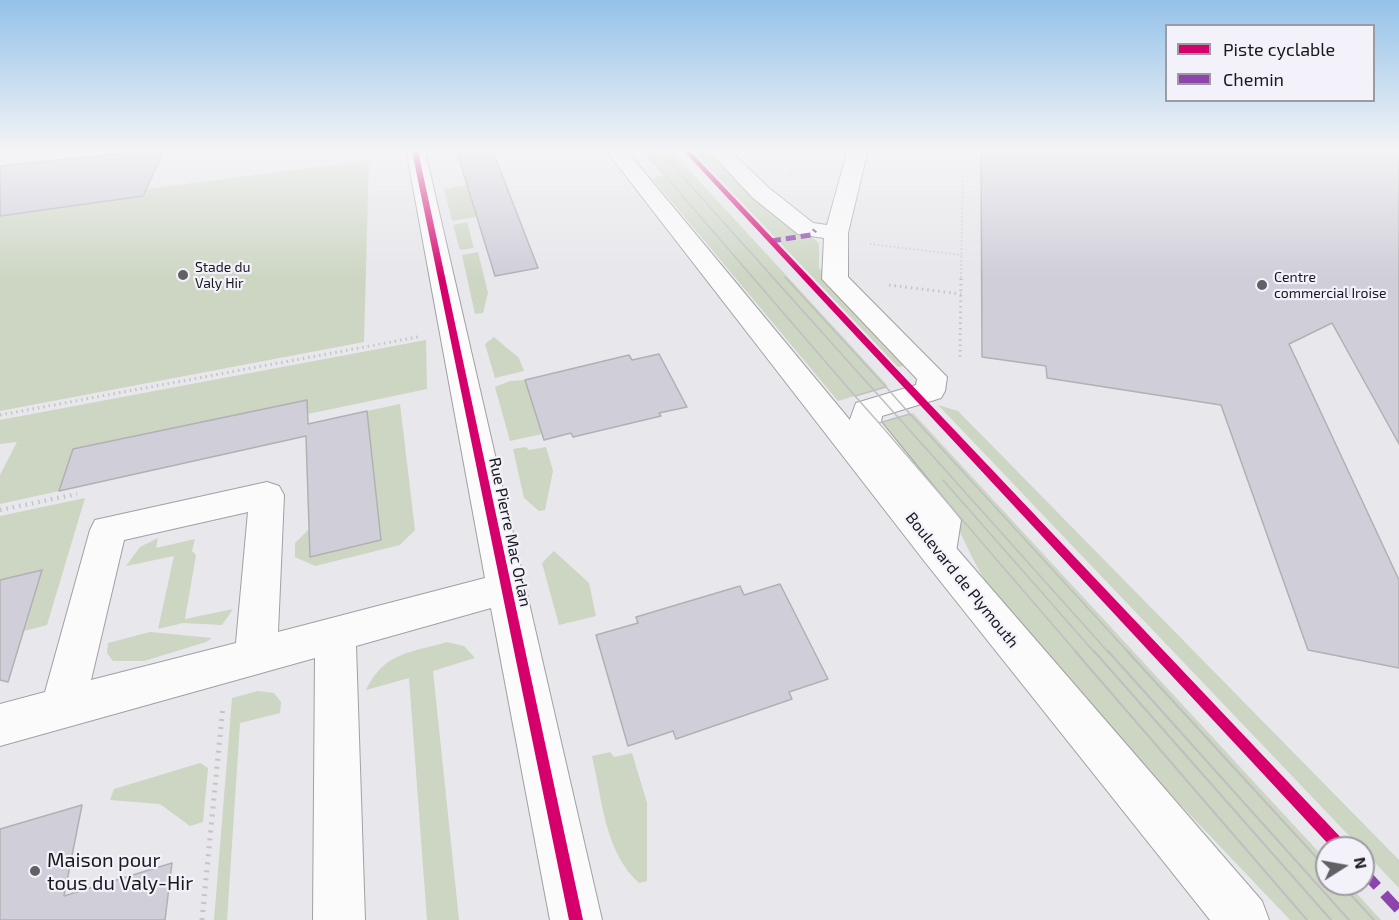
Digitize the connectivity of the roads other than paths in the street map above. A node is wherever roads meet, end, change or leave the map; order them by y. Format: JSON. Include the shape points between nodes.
{"nodes":[{"id":1,"x":423,"y":192,"type":"edge"},
{"id":2,"x":644,"y":192,"type":"edge"},
{"id":3,"x":650,"y":192,"type":"edge"},
{"id":4,"x":760,"y":192,"type":"edge"},
{"id":5,"x":847,"y":192,"type":"edge"},
{"id":6,"x":686,"y":236,"type":"junction"},
{"id":7,"x":836,"y":237,"type":"junction"},
{"id":8,"x":938,"y":552,"type":"junction"},
{"id":9,"x":507,"y":588,"type":"junction"},
{"id":10,"x":335,"y":634,"type":"junction"},
{"id":11,"x":242,"y":658,"type":"junction"},
{"id":12,"x":63,"y":707,"type":"junction"},
{"id":13,"x":0,"y":724,"type":"edge"},
{"id":14,"x":339,"y":920,"type":"edge"},
{"id":15,"x":576,"y":920,"type":"edge"},
{"id":16,"x":1243,"y":920,"type":"edge"}],
"edges":[{"from":1,"to":9,"type":"street","name":"Rue Pierre Mac Orlan"},
{"from":2,"to":6,"type":"street","name":"Boulevard de Plymouth"},
{"from":3,"to":6,"type":"street","name":"Boulevard de Plymouth"},
{"from":4,"to":7,"type":"street","via":[[807,229]]},
{"from":5,"to":7,"type":"street"},
{"from":6,"to":8,"type":"street","name":"Boulevard de Plymouth"},
{"from":7,"to":8,"type":"street","via":[[835,279],[932,377],[930,391],[867,410],[865,422],[872,436],[943,520]]},
{"from":8,"to":16,"type":"street","name":"Boulevard de Plymouth"},
{"from":9,"to":10,"type":"street"},
{"from":9,"to":15,"type":"street","name":"Rue Pierre Mac Orlan"},
{"from":10,"to":11,"type":"street"},
{"from":10,"to":14,"type":"street"},
{"from":11,"to":12,"type":"street"},
{"from":11,"to":12,"type":"street","via":[[267,495],[108,530]]},
{"from":12,"to":13,"type":"street"}]}
